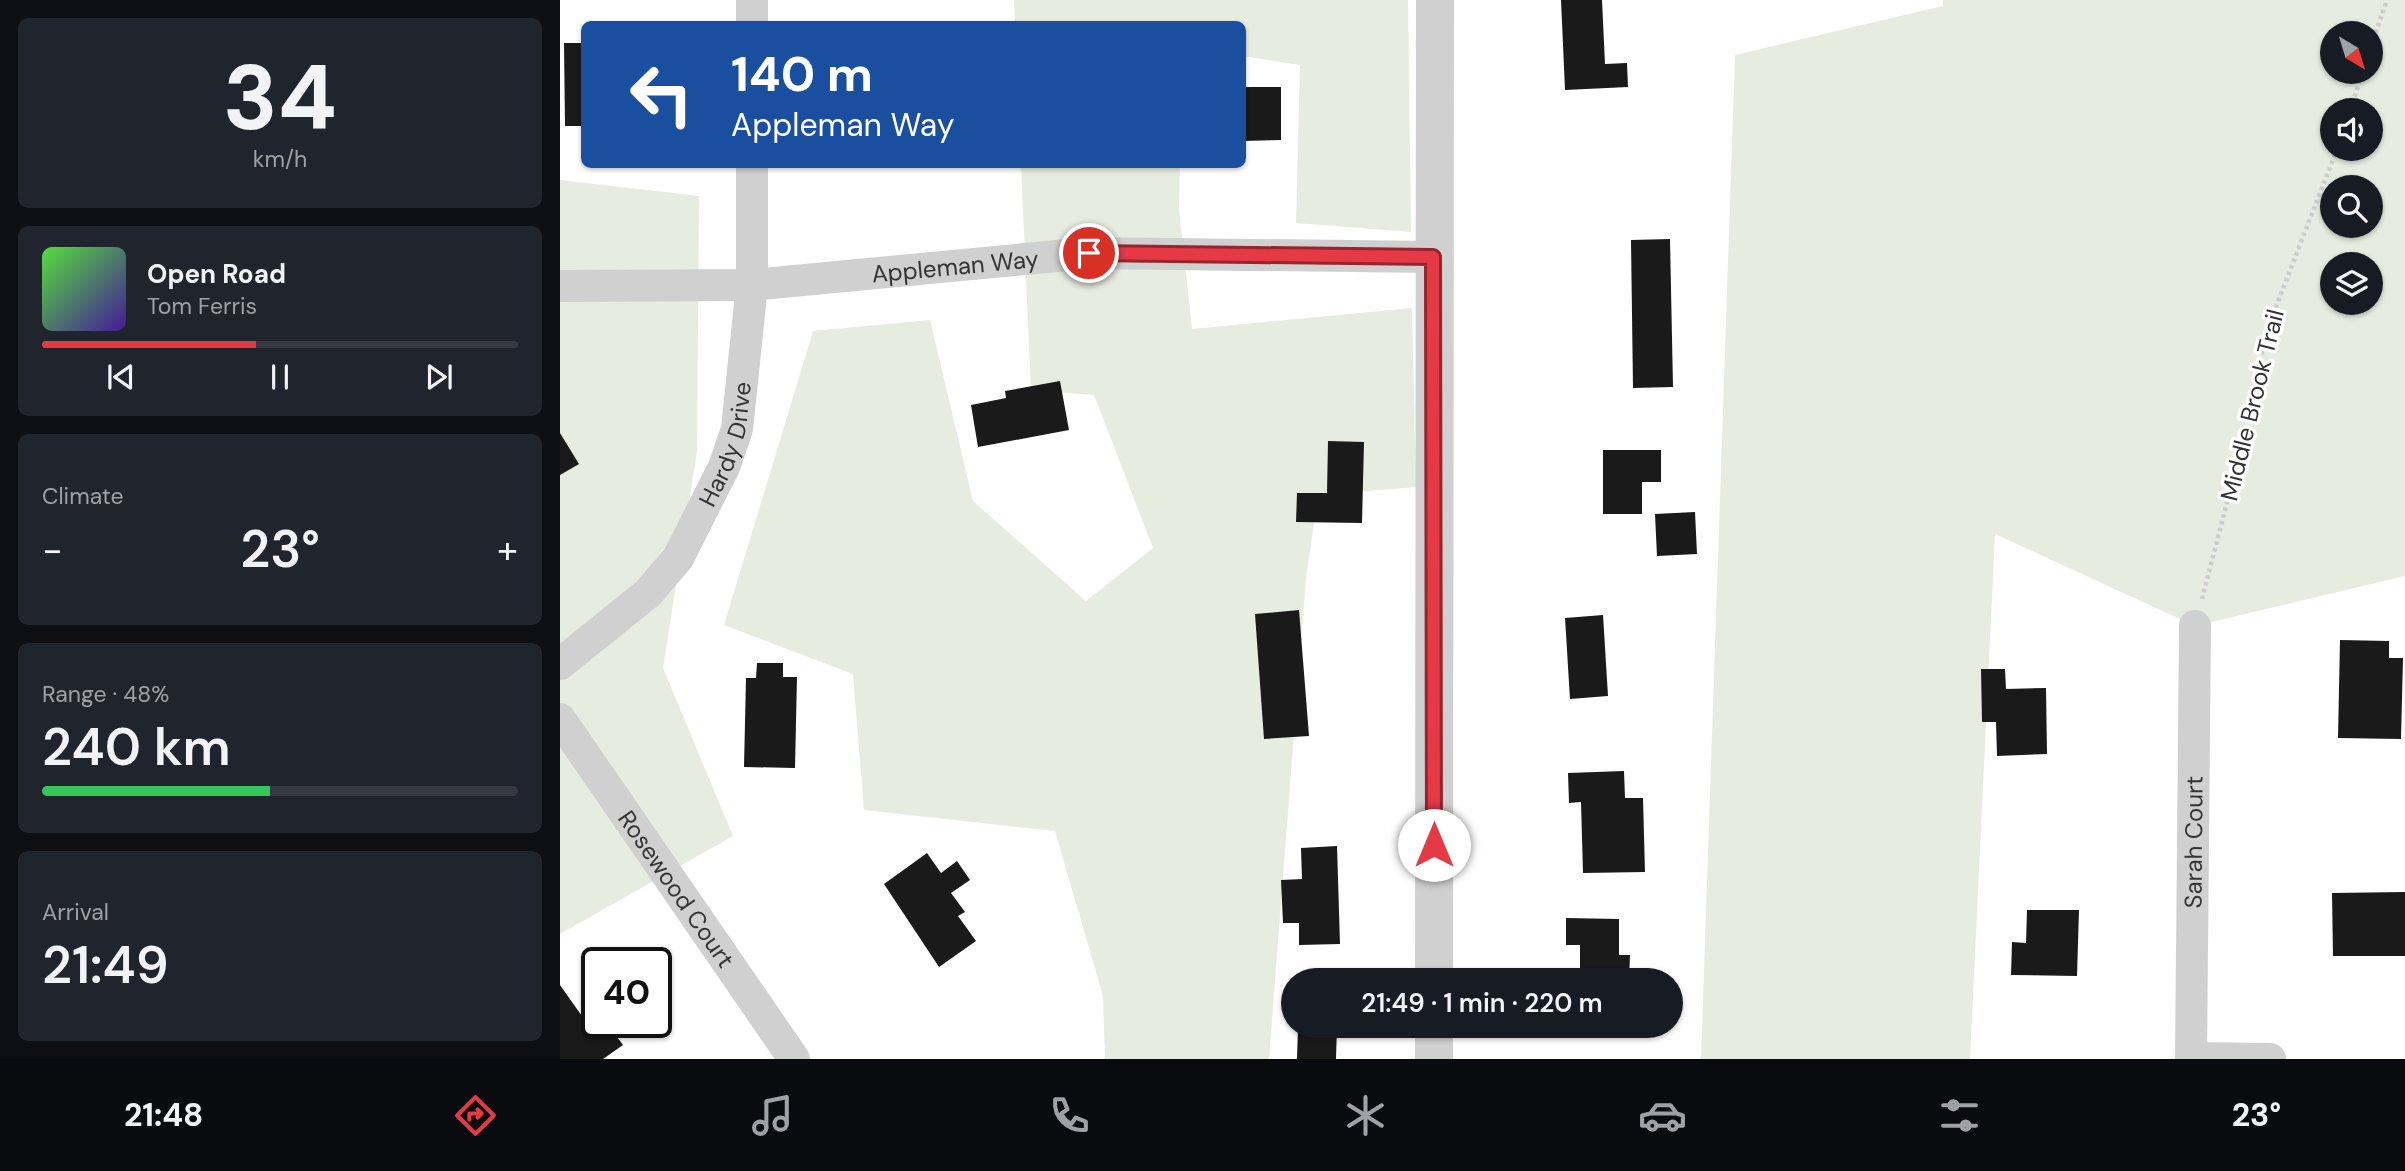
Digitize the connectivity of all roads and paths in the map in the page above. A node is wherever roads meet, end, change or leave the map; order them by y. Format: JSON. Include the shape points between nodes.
{"nodes":[{"id":1,"x":752,"y":0,"type":"edge"},
{"id":2,"x":1435,"y":0,"type":"edge"},
{"id":3,"x":2386,"y":0,"type":"edge"},
{"id":4,"x":752,"y":21,"type":"edge"},
{"id":5,"x":2379,"y":21,"type":"edge"},
{"id":6,"x":2332,"y":161,"type":"edge"},
{"id":7,"x":752,"y":168,"type":"edge"},
{"id":8,"x":1433,"y":257,"type":"junction"},
{"id":9,"x":752,"y":285,"type":"junction"},
{"id":10,"x":560,"y":286,"type":"edge"},
{"id":11,"x":2195,"y":626,"type":"joint"},
{"id":12,"x":560,"y":664,"type":"edge"},
{"id":13,"x":560,"y":719,"type":"edge"},
{"id":14,"x":1434,"y":968,"type":"edge"},
{"id":15,"x":1434,"y":1038,"type":"edge"},
{"id":16,"x":2191,"y":1058,"type":"edge"},
{"id":17,"x":794,"y":1059,"type":"edge"},
{"id":18,"x":1434,"y":1059,"type":"edge"},
{"id":19,"x":2270,"y":1059,"type":"edge"}],
"edges":[{"from":1,"to":4,"type":"street"},
{"from":2,"to":8,"type":"street"},
{"from":3,"to":5,"type":"path"},
{"from":6,"to":11,"type":"path","name":"Middle Brook Trail","via":[[2264,338],[2256,391]]},
{"from":7,"to":9,"type":"street","name":"Hardy Drive"},
{"from":8,"to":9,"type":"street","name":"Appleman Way","via":[[1089,253]]},
{"from":8,"to":14,"type":"street"},
{"from":9,"to":10,"type":"street","name":"Appleman Way"},
{"from":9,"to":12,"type":"street","name":"Hardy Drive","via":[[737,429],[705,508],[678,558],[648,593]]},
{"from":11,"to":16,"type":"street","name":"Sarah Court"},
{"from":13,"to":17,"type":"street","name":"Rosewood Court"},
{"from":15,"to":18,"type":"street"},
{"from":16,"to":19,"type":"street"}]}
